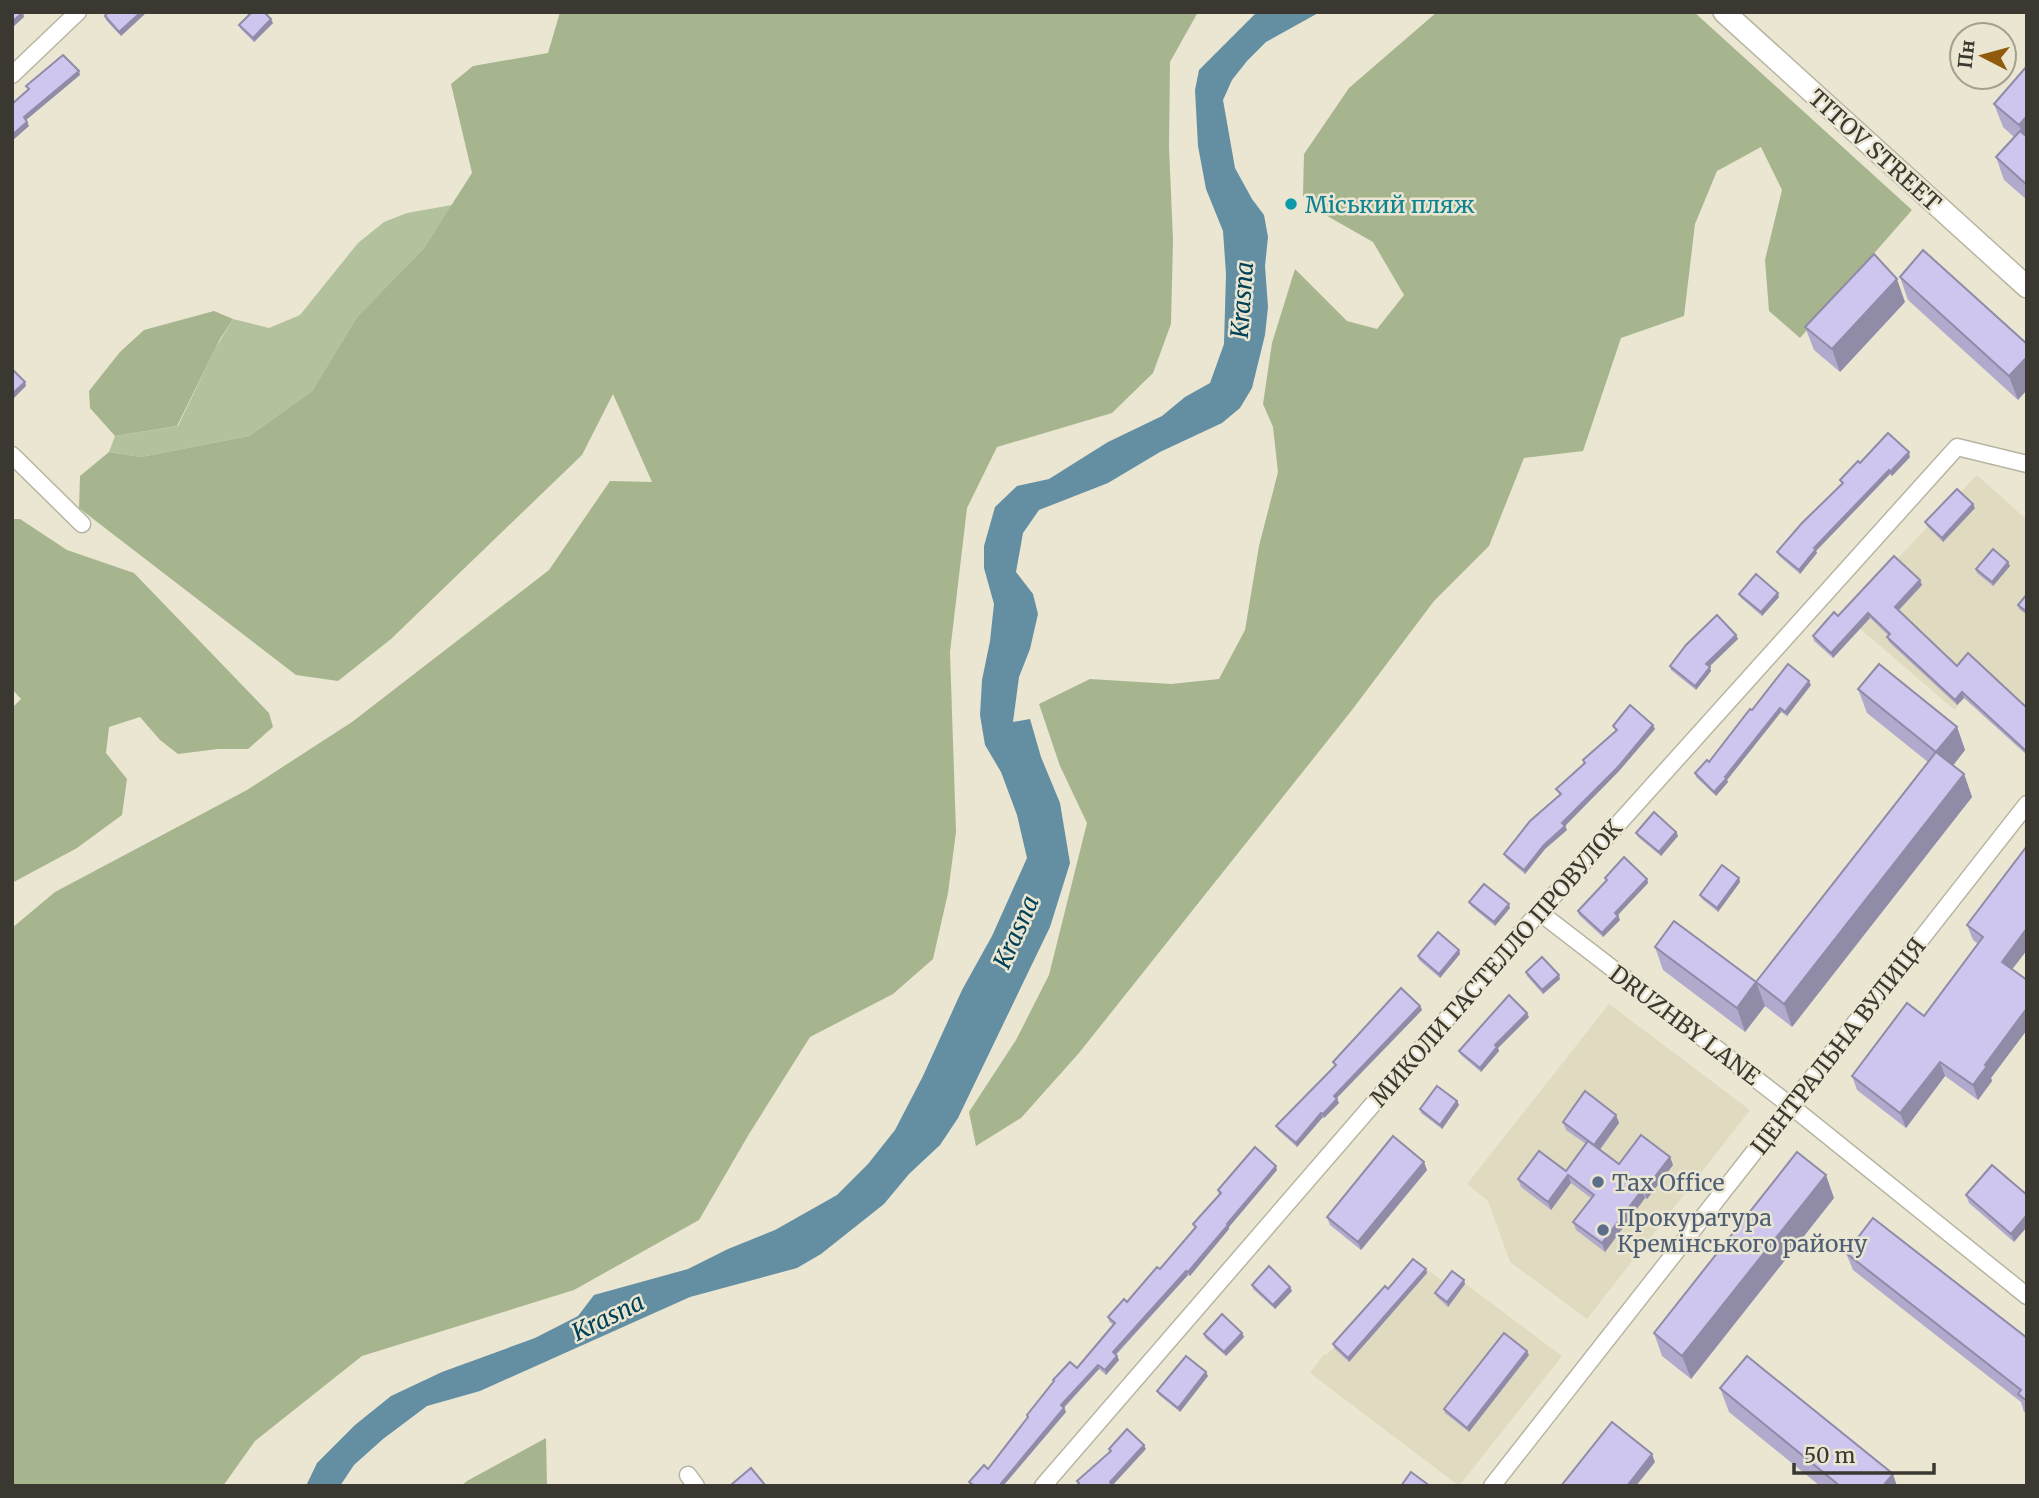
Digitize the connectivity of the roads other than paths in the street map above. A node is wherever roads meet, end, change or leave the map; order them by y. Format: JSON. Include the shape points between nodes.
{"nodes":[{"id":1,"x":78,"y":12,"type":"edge"},
{"id":2,"x":1724,"y":12,"type":"edge"},
{"id":3,"x":12,"y":75,"type":"edge"},
{"id":4,"x":2027,"y":287,"type":"edge"},
{"id":5,"x":12,"y":455,"type":"edge"},
{"id":6,"x":2027,"y":464,"type":"edge"},
{"id":7,"x":82,"y":524,"type":"dead end"},
{"id":8,"x":2027,"y":804,"type":"edge"},
{"id":9,"x":1538,"y":912,"type":"junction"},
{"id":10,"x":1791,"y":1106,"type":"junction"},
{"id":11,"x":2027,"y":1296,"type":"edge"},
{"id":12,"x":1043,"y":1486,"type":"edge"},
{"id":13,"x":1492,"y":1486,"type":"edge"}],
"edges":[{"from":1,"to":3,"type":"street"},
{"from":2,"to":4,"type":"street","name":"TITOV STREET"},
{"from":5,"to":7,"type":"street"},
{"from":6,"to":9,"type":"street","name":"МИКОЛИ ГАСТЕЛЛО ПРОВУЛОК","via":[[1957,447]]},
{"from":8,"to":10,"type":"street","name":"ЦЕНТРАЛЬНА ВУЛИЦЯ"},
{"from":9,"to":10,"type":"street","name":"DRUZHBY LANE"},
{"from":9,"to":12,"type":"street","name":"МИКОЛИ ГАСТЕЛЛО ПРОВУЛОК"},
{"from":10,"to":11,"type":"street","name":"DRUZHBY LANE"},
{"from":10,"to":13,"type":"street","name":"ЦЕНТРАЛЬНА ВУЛИЦЯ"}]}
